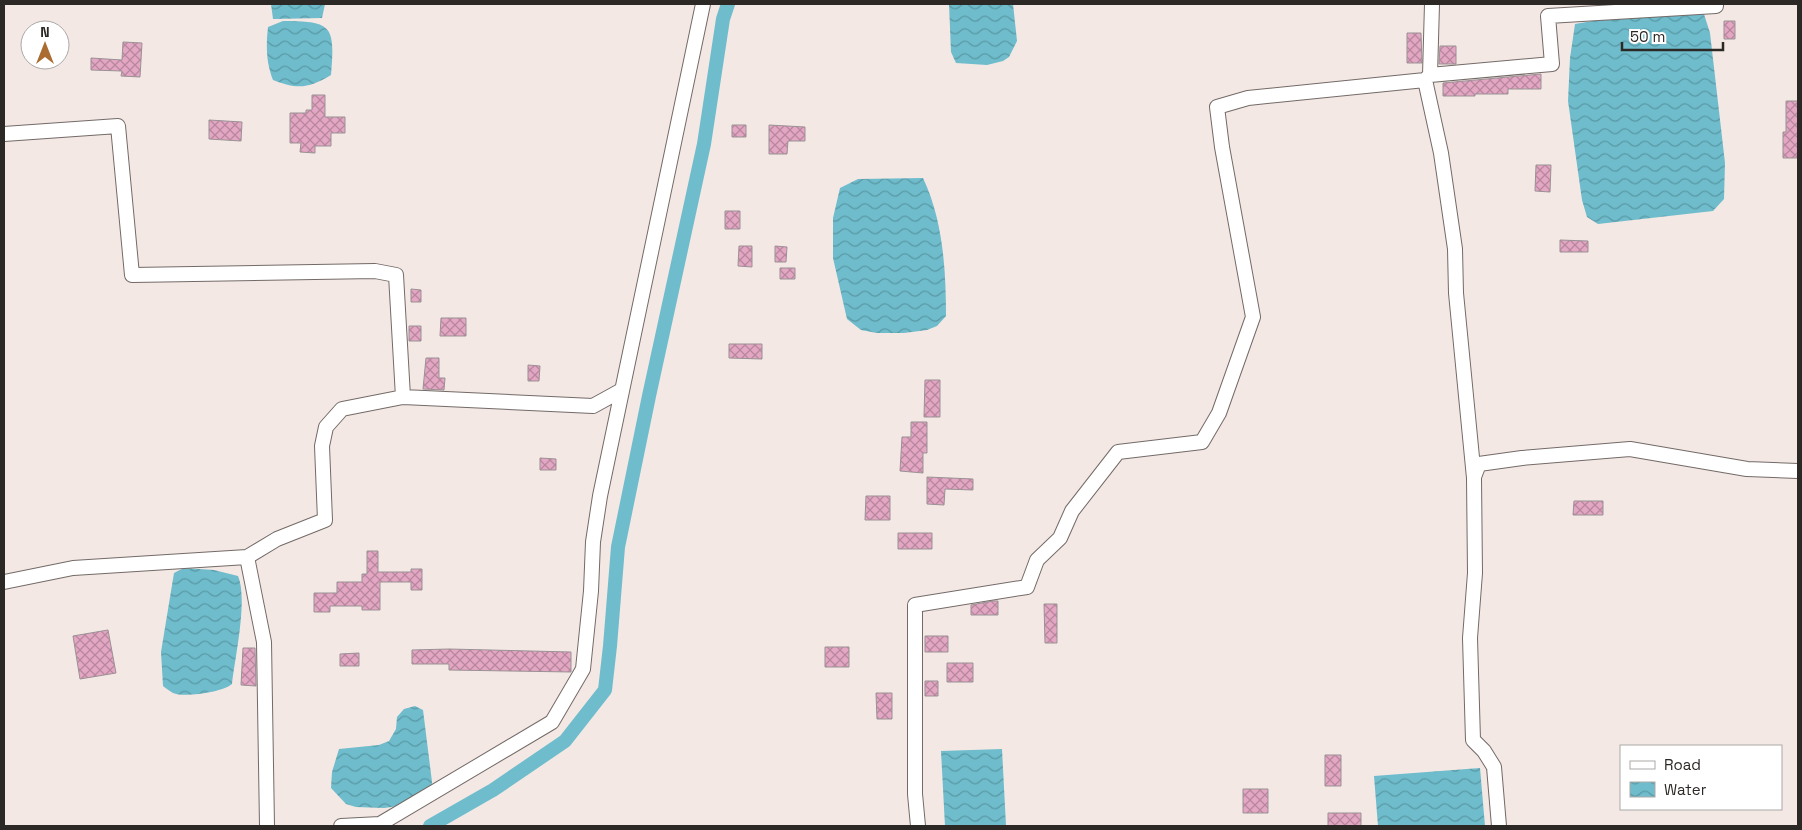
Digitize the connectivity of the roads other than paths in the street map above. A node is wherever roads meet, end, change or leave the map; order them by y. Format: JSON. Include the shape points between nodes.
{"nodes":[{"id":1,"x":703,"y":4,"type":"edge"},
{"id":2,"x":1432,"y":4,"type":"edge"},
{"id":3,"x":1716,"y":4,"type":"edge"},
{"id":4,"x":1428,"y":78,"type":"junction"},
{"id":5,"x":4,"y":134,"type":"edge"},
{"id":6,"x":622,"y":390,"type":"junction"},
{"id":7,"x":403,"y":397,"type":"junction"},
{"id":8,"x":1798,"y":471,"type":"edge"},
{"id":9,"x":1474,"y":478,"type":"junction"},
{"id":10,"x":247,"y":557,"type":"junction"},
{"id":11,"x":4,"y":582,"type":"edge"},
{"id":12,"x":267,"y":826,"type":"edge"},
{"id":13,"x":341,"y":826,"type":"edge"},
{"id":14,"x":918,"y":826,"type":"edge"},
{"id":15,"x":1498,"y":826,"type":"edge"}],
"edges":[{"from":1,"to":6,"type":"street"},
{"from":2,"to":4,"type":"street"},
{"from":3,"to":4,"type":"street","via":[[1548,16],[1552,64]]},
{"from":4,"to":9,"type":"street","via":[[1455,249],[1456,294]]},
{"from":4,"to":14,"type":"street","via":[[1248,98],[1217,107],[1253,316],[1220,412],[1202,442],[1118,452],[1072,511],[1060,538],[1037,560],[1028,587],[915,605]]},
{"from":5,"to":7,"type":"street","via":[[118,126],[132,275],[375,271],[396,275]]},
{"from":6,"to":7,"type":"street","via":[[593,406]]},
{"from":6,"to":13,"type":"street","via":[[593,542],[583,668],[552,722],[380,824]]},
{"from":7,"to":10,"type":"street","via":[[342,409],[326,427],[322,446],[325,520],[277,539]]},
{"from":8,"to":9,"type":"street","via":[[1747,469],[1630,449],[1479,464]]},
{"from":9,"to":15,"type":"street","via":[[1475,573],[1470,638],[1473,740],[1494,767]]},
{"from":10,"to":11,"type":"street","via":[[73,568]]},
{"from":10,"to":12,"type":"street","via":[[264,642]]}]}
